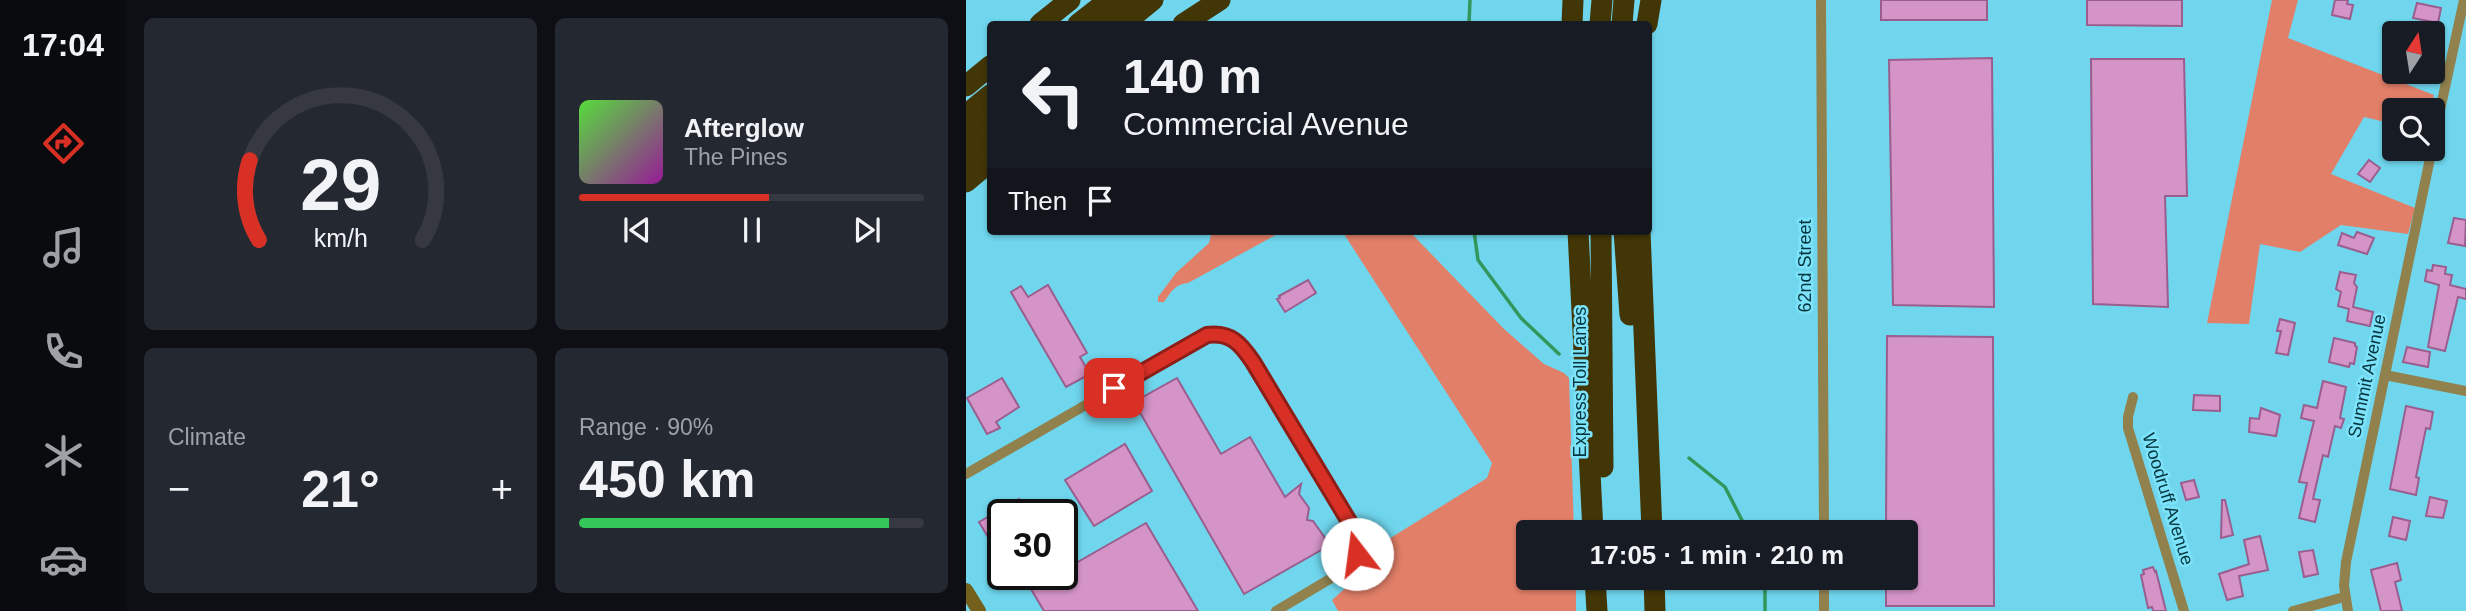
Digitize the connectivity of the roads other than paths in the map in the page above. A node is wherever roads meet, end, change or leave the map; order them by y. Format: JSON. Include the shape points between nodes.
{"nodes":[{"id":1,"x":1070,"y":0,"type":"edge"},
{"id":2,"x":1109,"y":0,"type":"edge"},
{"id":3,"x":1132,"y":0,"type":"edge"},
{"id":4,"x":1153,"y":0,"type":"edge"},
{"id":5,"x":1573,"y":0,"type":"edge"},
{"id":6,"x":1602,"y":0,"type":"edge"},
{"id":7,"x":1624,"y":0,"type":"edge"},
{"id":8,"x":1651,"y":0,"type":"edge"},
{"id":9,"x":1821,"y":0,"type":"edge"},
{"id":10,"x":1217,"y":2,"type":"edge"},
{"id":11,"x":2464,"y":3,"type":"edge"},
{"id":12,"x":1044,"y":21,"type":"edge"},
{"id":13,"x":1082,"y":21,"type":"edge"},
{"id":14,"x":1107,"y":21,"type":"edge"},
{"id":15,"x":1128,"y":21,"type":"edge"},
{"id":16,"x":1188,"y":21,"type":"edge"},
{"id":17,"x":1572,"y":21,"type":"edge"},
{"id":18,"x":1600,"y":21,"type":"edge"},
{"id":19,"x":1622,"y":21,"type":"edge"},
{"id":20,"x":1648,"y":21,"type":"edge"},
{"id":21,"x":987,"y":68,"type":"edge"},
{"id":22,"x":966,"y":86,"type":"edge"},
{"id":23,"x":987,"y":98,"type":"edge"},
{"id":24,"x":2443,"y":98,"type":"edge"},
{"id":25,"x":966,"y":115,"type":"edge"},
{"id":26,"x":987,"y":120,"type":"edge"},
{"id":27,"x":966,"y":138,"type":"edge"},
{"id":28,"x":987,"y":140,"type":"edge"},
{"id":29,"x":966,"y":158,"type":"edge"},
{"id":30,"x":2429,"y":161,"type":"edge"},
{"id":31,"x":987,"y":164,"type":"edge"},
{"id":32,"x":966,"y":182,"type":"edge"},
{"id":33,"x":1578,"y":235,"type":"edge"},
{"id":34,"x":1601,"y":235,"type":"edge"},
{"id":35,"x":1624,"y":235,"type":"edge"},
{"id":36,"x":1640,"y":235,"type":"edge"},
{"id":37,"x":2385,"y":375,"type":"junction"},
{"id":38,"x":2466,"y":391,"type":"edge"},
{"id":39,"x":2133,"y":397,"type":"dead end"},
{"id":40,"x":1647,"y":400,"type":"junction"},
{"id":41,"x":966,"y":474,"type":"edge"},
{"id":42,"x":1592,"y":520,"type":"edge"},
{"id":43,"x":1603,"y":520,"type":"edge"},
{"id":44,"x":1652,"y":520,"type":"edge"},
{"id":45,"x":1824,"y":520,"type":"edge"},
{"id":46,"x":966,"y":590,"type":"edge"},
{"id":47,"x":1596,"y":590,"type":"edge"},
{"id":48,"x":1603,"y":590,"type":"edge"},
{"id":49,"x":1654,"y":590,"type":"edge"},
{"id":50,"x":1824,"y":590,"type":"edge"},
{"id":51,"x":2344,"y":597,"type":"junction"},
{"id":52,"x":979,"y":611,"type":"edge"},
{"id":53,"x":1276,"y":611,"type":"edge"},
{"id":54,"x":1597,"y":611,"type":"edge"},
{"id":55,"x":1603,"y":611,"type":"edge"},
{"id":56,"x":1655,"y":611,"type":"edge"},
{"id":57,"x":1825,"y":611,"type":"edge"},
{"id":58,"x":2184,"y":611,"type":"edge"},
{"id":59,"x":2293,"y":611,"type":"edge"},
{"id":60,"x":2348,"y":611,"type":"edge"}],
"edges":[{"from":1,"to":12,"type":"highway"},
{"from":2,"to":13,"type":"highway"},
{"from":3,"to":14,"type":"highway"},
{"from":4,"to":15,"type":"highway"},
{"from":5,"to":17,"type":"highway"},
{"from":6,"to":18,"type":"highway"},
{"from":7,"to":19,"type":"highway"},
{"from":8,"to":20,"type":"highway"},
{"from":9,"to":45,"type":"street","name":"62nd Street"},
{"from":10,"to":16,"type":"highway"},
{"from":11,"to":24,"type":"street","name":"Summit Avenue"},
{"from":21,"to":22,"type":"highway"},
{"from":23,"to":25,"type":"highway"},
{"from":26,"to":27,"type":"highway"},
{"from":28,"to":29,"type":"highway"},
{"from":30,"to":37,"type":"street","name":"Summit Avenue"},
{"from":31,"to":32,"type":"highway"},
{"from":33,"to":42,"type":"highway"},
{"from":34,"to":43,"type":"highway","name":"Express Toll Lanes"},
{"from":35,"to":40,"type":"highway","via":[[1632,327]]},
{"from":36,"to":40,"type":"highway"},
{"from":37,"to":38,"type":"street"},
{"from":37,"to":51,"type":"street","name":"Summit Avenue","via":[[2346,562]]},
{"from":39,"to":58,"type":"street","name":"Woodruff Avenue","via":[[2128,428]]},
{"from":40,"to":44,"type":"highway"},
{"from":41,"to":53,"type":"street","via":[[1200,339],[1220,334],[1233,338],[1359,538],[1350,567]]},
{"from":46,"to":52,"type":"main road"},
{"from":47,"to":54,"type":"highway"},
{"from":48,"to":55,"type":"highway"},
{"from":49,"to":56,"type":"highway"},
{"from":50,"to":57,"type":"street"},
{"from":51,"to":59,"type":"street"},
{"from":51,"to":60,"type":"street","name":"Summit Avenue"}]}
